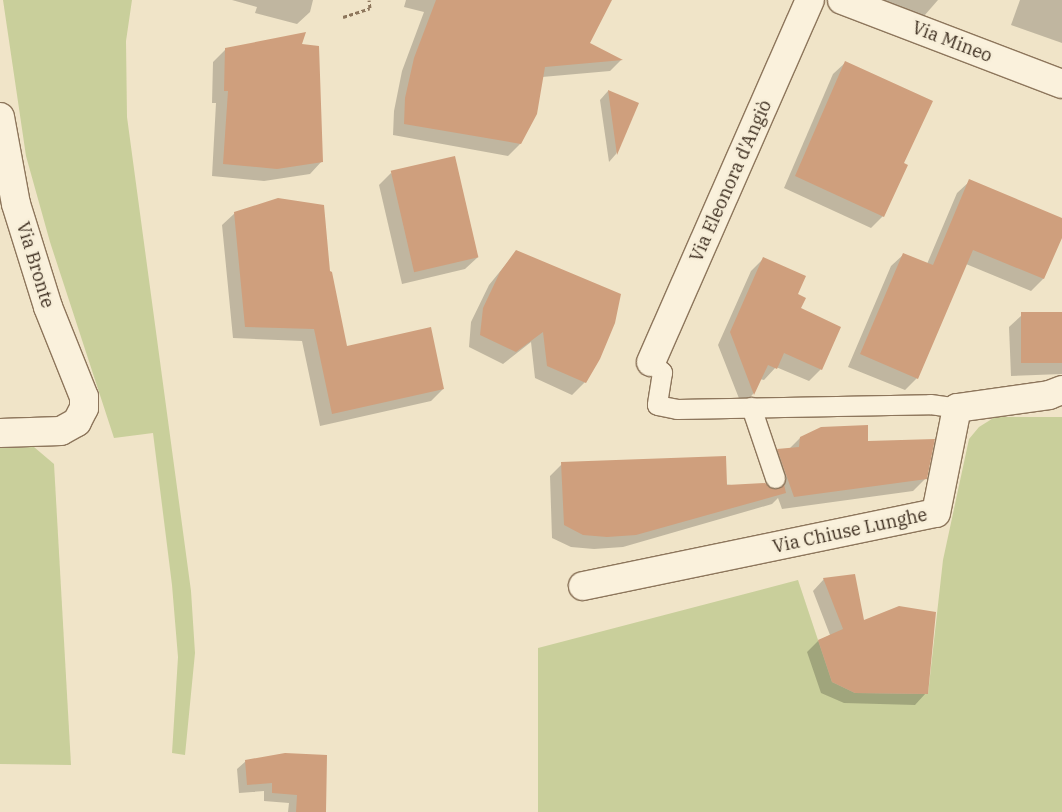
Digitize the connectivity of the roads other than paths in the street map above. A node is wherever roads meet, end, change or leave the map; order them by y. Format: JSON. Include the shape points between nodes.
{"nodes":[{"id":1,"x":810,"y":0,"type":"edge"},
{"id":2,"x":842,"y":0,"type":"edge"},
{"id":3,"x":1062,"y":84,"type":"edge"},
{"id":4,"x":0,"y":117,"type":"edge"},
{"id":5,"x":651,"y":362,"type":"joint"},
{"id":6,"x":1062,"y":390,"type":"edge"},
{"id":7,"x":751,"y":407,"type":"junction"},
{"id":8,"x":957,"y":408,"type":"junction"},
{"id":9,"x":0,"y":433,"type":"edge"},
{"id":10,"x":775,"y":478,"type":"dead end"},
{"id":11,"x":583,"y":586,"type":"dead end"}],
"edges":[{"from":1,"to":5,"type":"street","name":"Via Eleonora d'Angiò"},
{"from":2,"to":3,"type":"street","name":"Via Mineo"},
{"from":4,"to":9,"type":"street","name":"Via Bronte","via":[[16,204],[48,307],[84,397],[84,408],[76,422],[61,431]]},
{"from":5,"to":7,"type":"lane","via":[[662,372],[657,405],[677,409]]},
{"from":6,"to":8,"type":"street","via":[[1049,395]]},
{"from":7,"to":8,"type":"lane","via":[[930,404]]},
{"from":7,"to":10,"type":"lane"},
{"from":8,"to":11,"type":"street","name":"Via Chiuse Lunghe","via":[[936,513]]}]}
